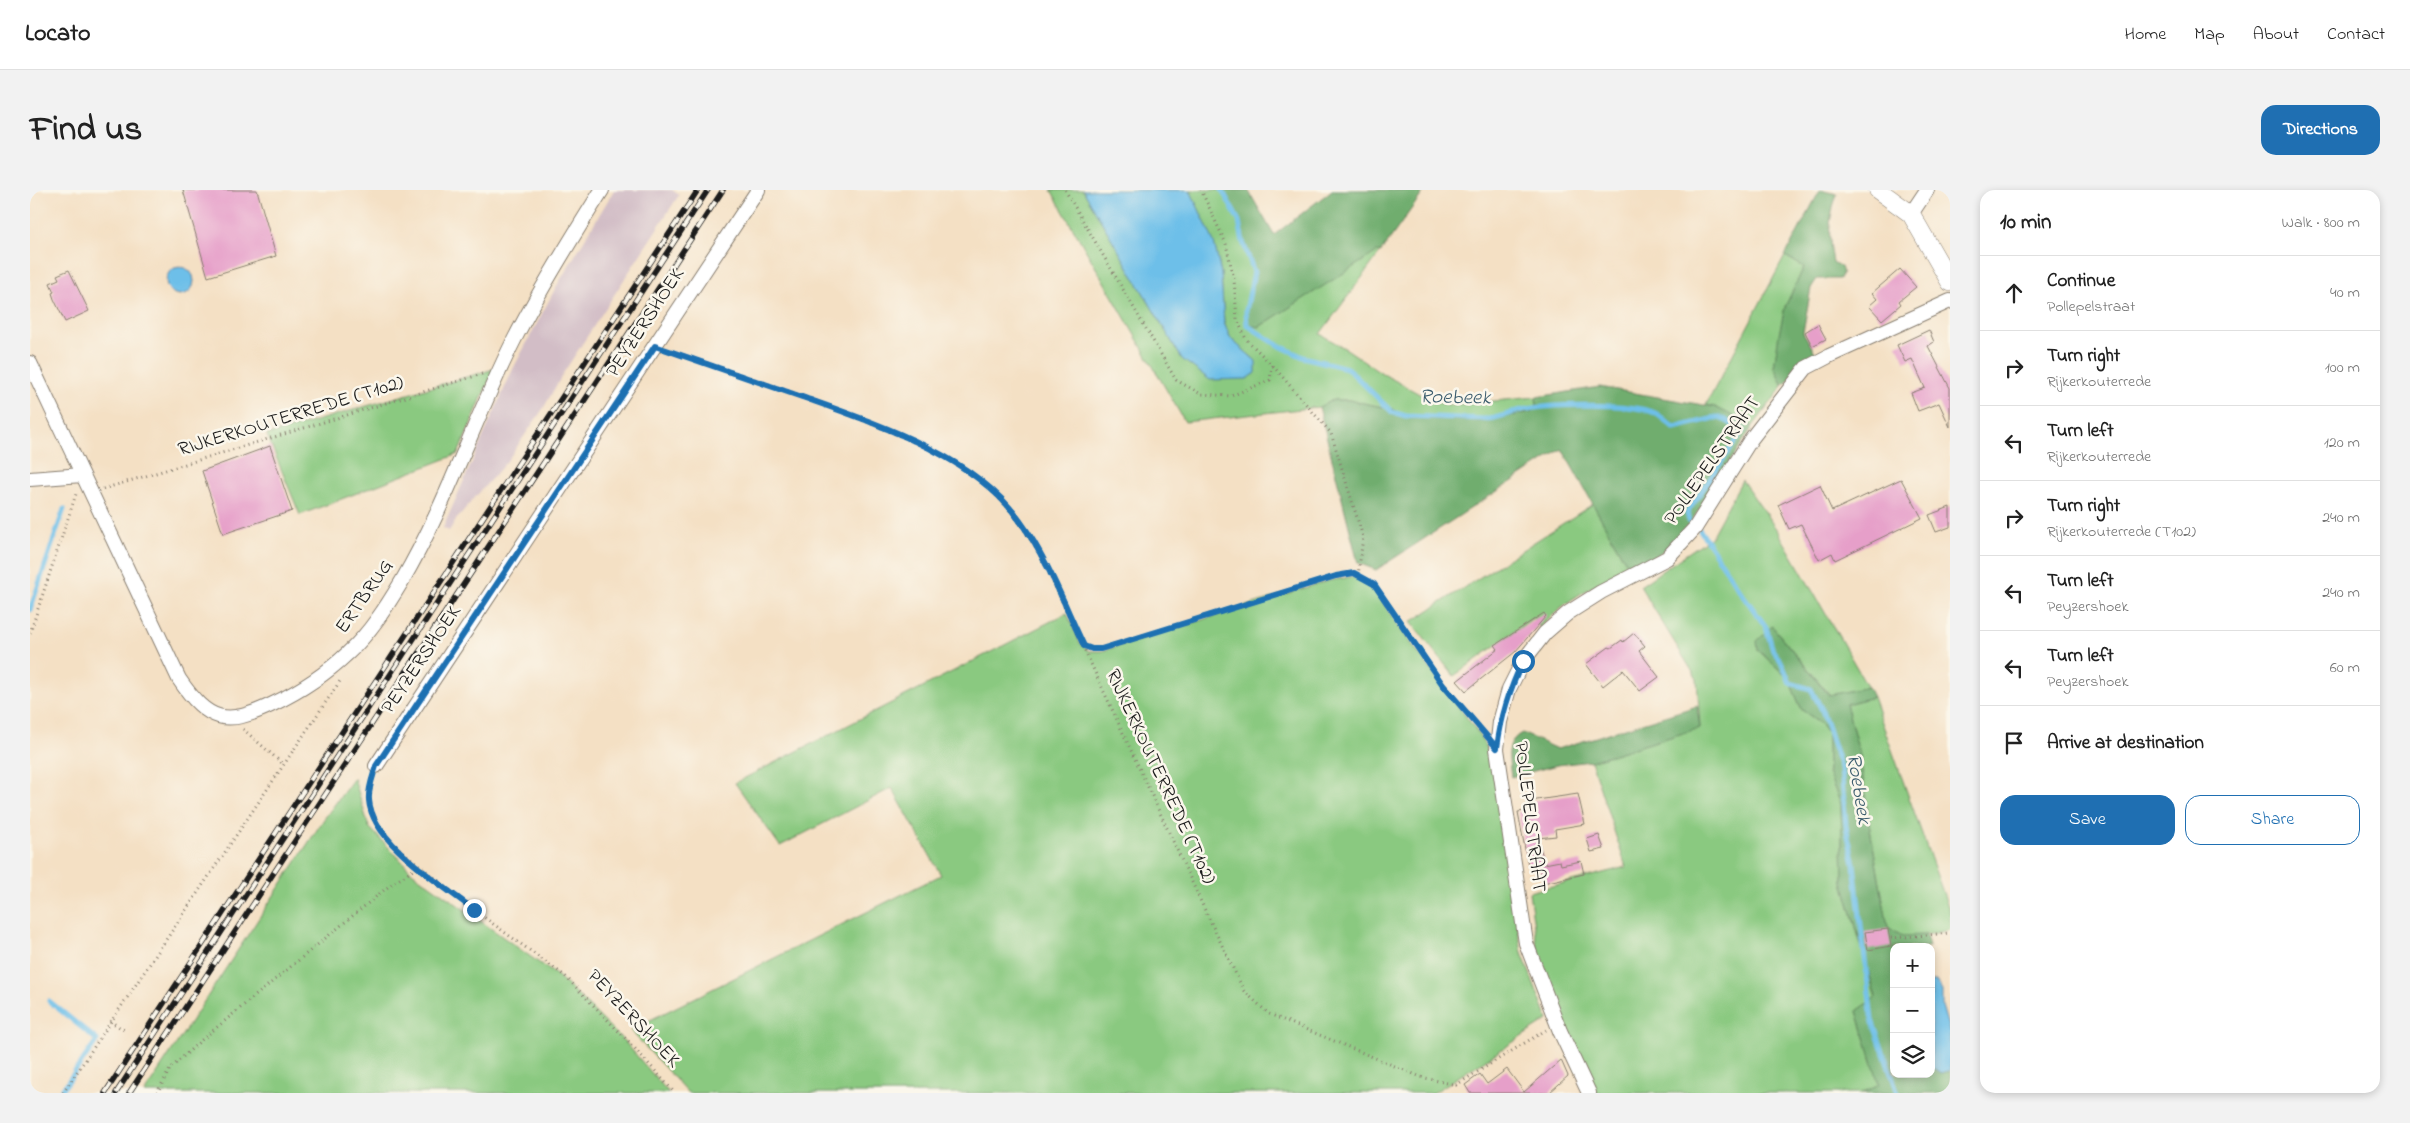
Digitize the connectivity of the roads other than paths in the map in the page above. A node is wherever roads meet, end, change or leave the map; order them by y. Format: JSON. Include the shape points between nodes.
{"nodes":[{"id":1,"x":602,"y":190,"type":"edge"},
{"id":2,"x":758,"y":190,"type":"edge"},
{"id":3,"x":1878,"y":190,"type":"edge"},
{"id":4,"x":1927,"y":190,"type":"edge"},
{"id":5,"x":1911,"y":214,"type":"junction"},
{"id":6,"x":1950,"y":282,"type":"edge"},
{"id":7,"x":1950,"y":301,"type":"edge"},
{"id":8,"x":30,"y":363,"type":"edge"},
{"id":9,"x":82,"y":475,"type":"junction"},
{"id":10,"x":30,"y":479,"type":"edge"},
{"id":11,"x":376,"y":766,"type":"road end"},
{"id":12,"x":1589,"y":1093,"type":"edge"}],
"edges":[{"from":1,"to":9,"type":"street","name":"ERTBRUG","via":[[530,309],[411,567],[377,620],[349,653],[286,698],[250,714],[230,718],[220,718],[201,707],[179,679]]},
{"from":2,"to":11,"type":"street","name":"PEYZERSHOEK"},
{"from":3,"to":5,"type":"street"},
{"from":4,"to":5,"type":"street"},
{"from":5,"to":6,"type":"street"},
{"from":7,"to":12,"type":"street","name":"POLLEPELSTRAAT","via":[[1806,368],[1751,439],[1695,528],[1667,558],[1601,592],[1544,633],[1523,661],[1509,690],[1497,748],[1526,943]]},
{"from":8,"to":9,"type":"street"},
{"from":9,"to":10,"type":"street"}]}
